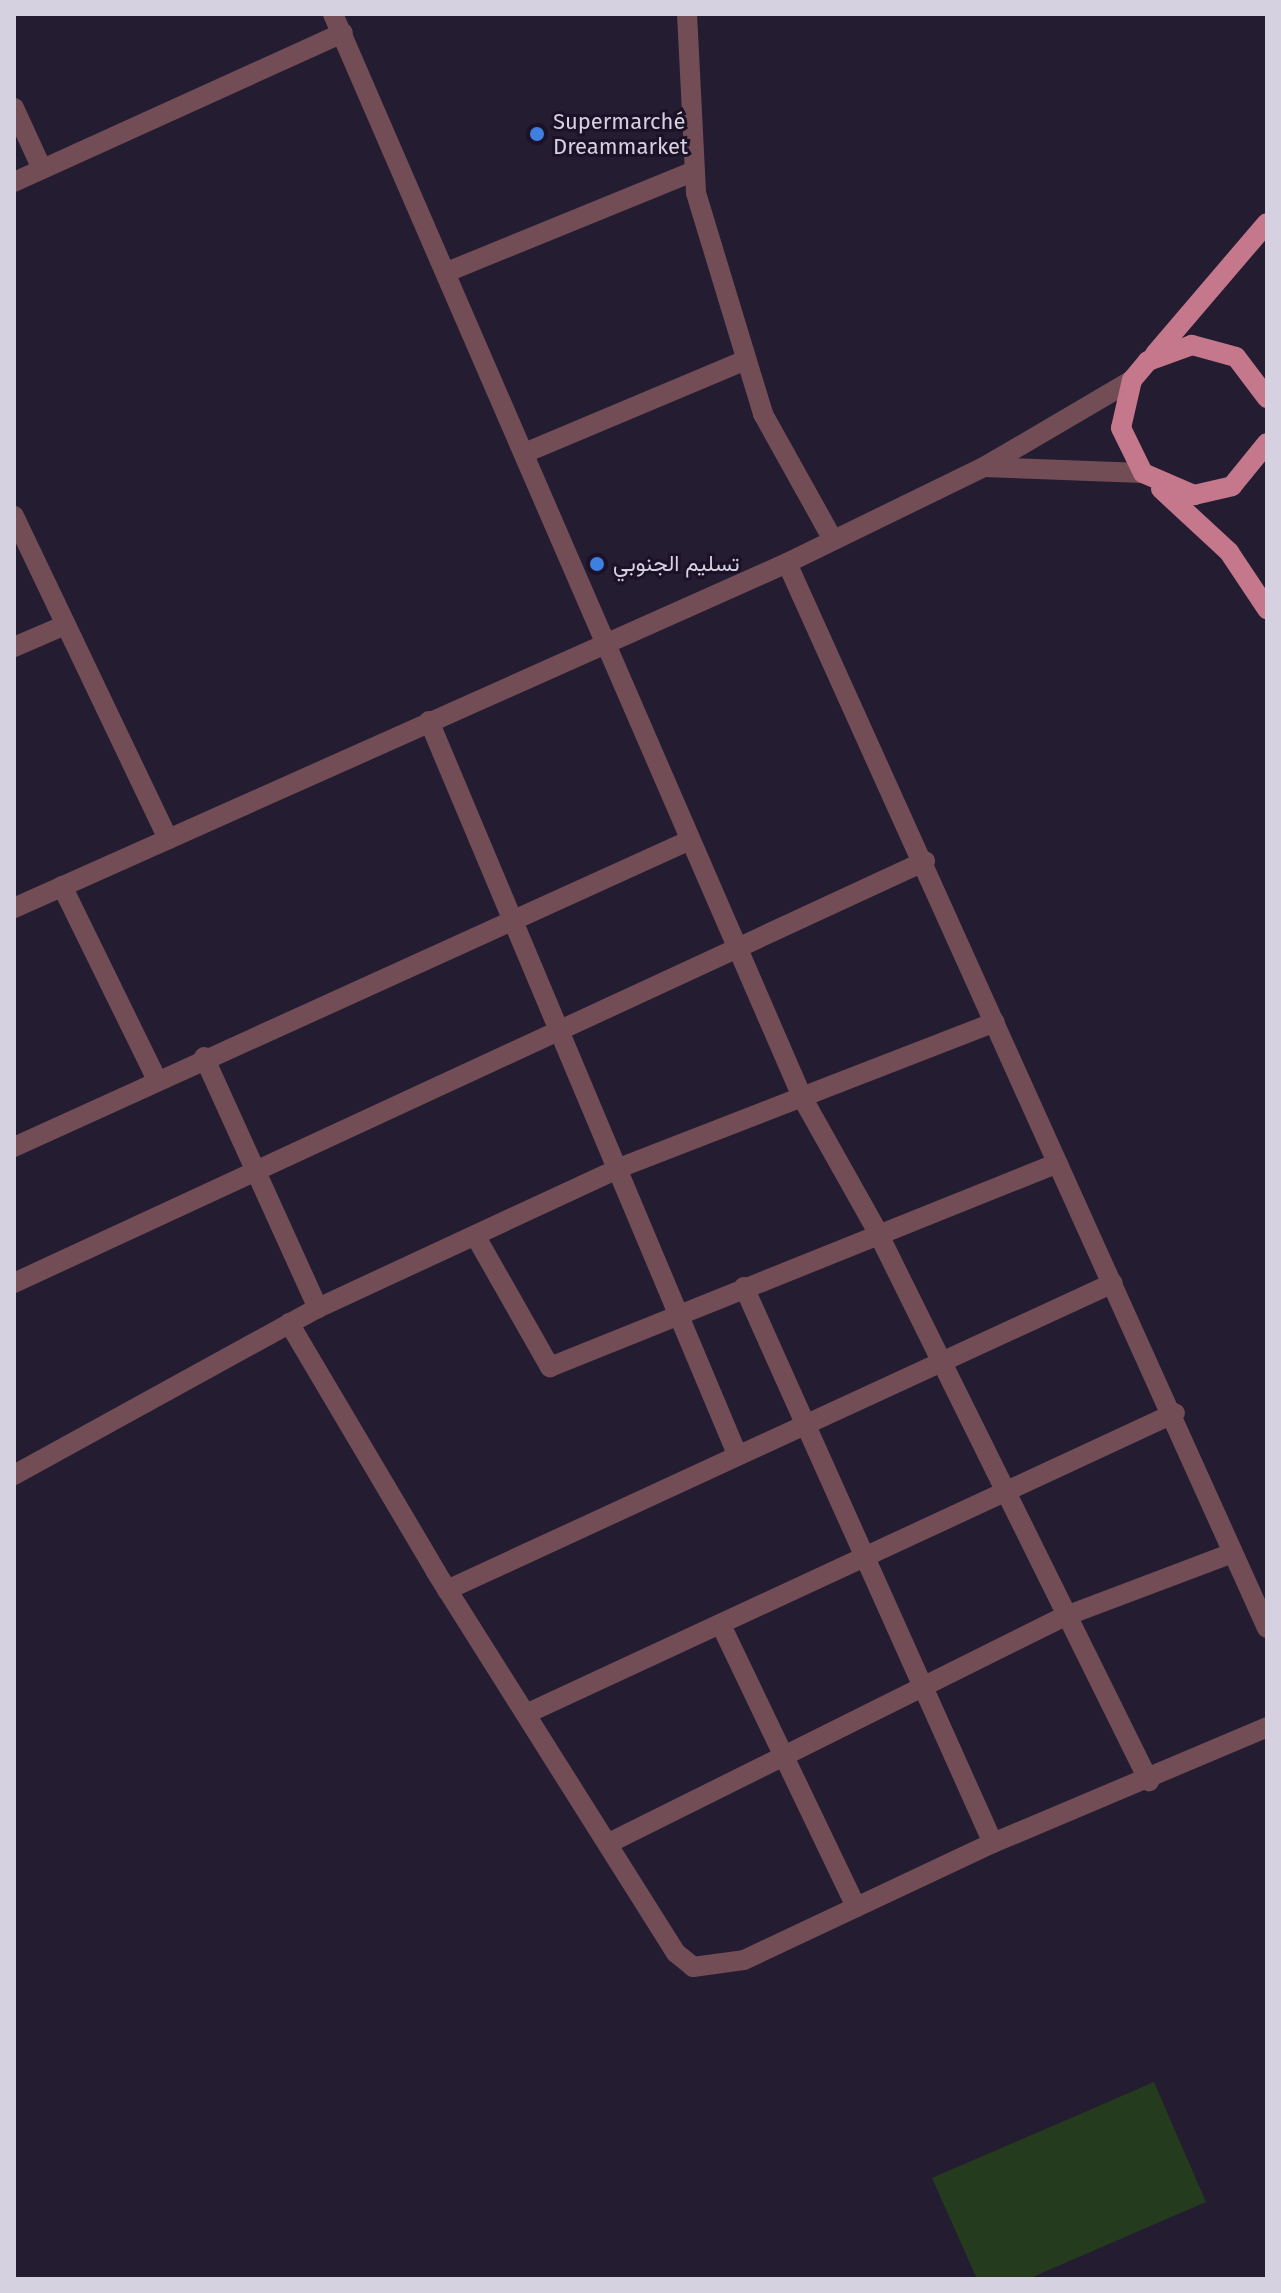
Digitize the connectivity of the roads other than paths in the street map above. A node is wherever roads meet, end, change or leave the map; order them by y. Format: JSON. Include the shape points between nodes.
{"nodes":[{"id":1,"x":333,"y":14,"type":"edge"},
{"id":2,"x":687,"y":14,"type":"edge"},
{"id":3,"x":343,"y":33,"type":"junction"},
{"id":4,"x":14,"y":108,"type":"edge"},
{"id":5,"x":42,"y":169,"type":"junction"},
{"id":6,"x":694,"y":171,"type":"junction"},
{"id":7,"x":14,"y":182,"type":"edge"},
{"id":8,"x":1267,"y":223,"type":"edge"},
{"id":9,"x":447,"y":272,"type":"junction"},
{"id":10,"x":746,"y":360,"type":"junction"},
{"id":11,"x":1148,"y":361,"type":"junction"},
{"id":12,"x":1132,"y":380,"type":"junction"},
{"id":13,"x":1267,"y":393,"type":"edge"},
{"id":14,"x":1267,"y":443,"type":"edge"},
{"id":15,"x":527,"y":452,"type":"junction"},
{"id":16,"x":984,"y":467,"type":"junction"},
{"id":17,"x":1149,"y":478,"type":"junction"},
{"id":18,"x":14,"y":516,"type":"edge"},
{"id":19,"x":832,"y":538,"type":"junction"},
{"id":20,"x":787,"y":563,"type":"junction"},
{"id":21,"x":1267,"y":609,"type":"edge"},
{"id":22,"x":65,"y":625,"type":"junction"},
{"id":23,"x":609,"y":640,"type":"junction"},
{"id":24,"x":14,"y":647,"type":"edge"},
{"id":25,"x":429,"y":721,"type":"junction"},
{"id":26,"x":168,"y":839,"type":"junction"},
{"id":27,"x":690,"y":840,"type":"junction"},
{"id":28,"x":925,"y":861,"type":"junction"},
{"id":29,"x":62,"y":886,"type":"junction"},
{"id":30,"x":14,"y":908,"type":"edge"},
{"id":31,"x":510,"y":924,"type":"junction"},
{"id":32,"x":737,"y":947,"type":"junction"},
{"id":33,"x":995,"y":1022,"type":"junction"},
{"id":34,"x":563,"y":1034,"type":"junction"},
{"id":35,"x":204,"y":1057,"type":"junction"},
{"id":36,"x":156,"y":1078,"type":"junction"},
{"id":37,"x":803,"y":1099,"type":"junction"},
{"id":38,"x":14,"y":1147,"type":"edge"},
{"id":39,"x":1058,"y":1163,"type":"junction"},
{"id":40,"x":619,"y":1168,"type":"junction"},
{"id":41,"x":255,"y":1170,"type":"junction"},
{"id":42,"x":877,"y":1231,"type":"junction"},
{"id":43,"x":476,"y":1237,"type":"junction"},
{"id":44,"x":14,"y":1283,"type":"edge"},
{"id":45,"x":1113,"y":1283,"type":"junction"},
{"id":46,"x":744,"y":1287,"type":"junction"},
{"id":47,"x":318,"y":1308,"type":"junction"},
{"id":48,"x":683,"y":1311,"type":"junction"},
{"id":49,"x":289,"y":1323,"type":"junction"},
{"id":50,"x":940,"y":1357,"type":"junction"},
{"id":51,"x":1175,"y":1413,"type":"junction"},
{"id":52,"x":803,"y":1423,"type":"junction"},
{"id":53,"x":737,"y":1454,"type":"junction"},
{"id":54,"x":14,"y":1475,"type":"edge"},
{"id":55,"x":1003,"y":1496,"type":"junction"},
{"id":56,"x":1230,"y":1554,"type":"junction"},
{"id":57,"x":863,"y":1561,"type":"junction"},
{"id":58,"x":447,"y":1590,"type":"junction"},
{"id":59,"x":1063,"y":1617,"type":"junction"},
{"id":60,"x":721,"y":1625,"type":"junction"},
{"id":61,"x":1267,"y":1628,"type":"edge"},
{"id":62,"x":921,"y":1687,"type":"junction"},
{"id":63,"x":528,"y":1713,"type":"junction"},
{"id":64,"x":1267,"y":1727,"type":"edge"},
{"id":65,"x":784,"y":1755,"type":"junction"},
{"id":66,"x":1149,"y":1781,"type":"junction"},
{"id":67,"x":611,"y":1842,"type":"junction"},
{"id":68,"x":993,"y":1843,"type":"junction"},
{"id":69,"x":856,"y":1907,"type":"junction"}],
"edges":[{"from":1,"to":3,"type":"street"},
{"from":2,"to":6,"type":"street"},
{"from":3,"to":5,"type":"street"},
{"from":3,"to":9,"type":"street"},
{"from":4,"to":5,"type":"street"},
{"from":5,"to":7,"type":"street"},
{"from":6,"to":9,"type":"street"},
{"from":6,"to":10,"type":"street"},
{"from":8,"to":11,"type":"main road"},
{"from":9,"to":15,"type":"street"},
{"from":10,"to":15,"type":"street"},
{"from":10,"to":19,"type":"street","via":[[773,438]]},
{"from":11,"to":12,"type":"main road"},
{"from":11,"to":13,"type":"main road","via":[[1180,347],[1215,347],[1254,372]]},
{"from":12,"to":16,"type":"street"},
{"from":12,"to":17,"type":"main road","via":[[1121,428]]},
{"from":14,"to":17,"type":"main road","via":[[1248,474],[1214,493]]},
{"from":15,"to":23,"type":"street"},
{"from":16,"to":17,"type":"street"},
{"from":16,"to":19,"type":"street"},
{"from":17,"to":21,"type":"main road","via":[[1229,552]]},
{"from":18,"to":22,"type":"street"},
{"from":19,"to":20,"type":"street"},
{"from":20,"to":23,"type":"street"},
{"from":20,"to":28,"type":"street"},
{"from":22,"to":24,"type":"street"},
{"from":22,"to":26,"type":"street"},
{"from":23,"to":25,"type":"street"},
{"from":23,"to":27,"type":"street"},
{"from":25,"to":26,"type":"street"},
{"from":25,"to":31,"type":"street"},
{"from":26,"to":29,"type":"street"},
{"from":27,"to":31,"type":"street"},
{"from":27,"to":32,"type":"street"},
{"from":28,"to":32,"type":"street"},
{"from":28,"to":33,"type":"street"},
{"from":29,"to":30,"type":"street"},
{"from":29,"to":36,"type":"street"},
{"from":31,"to":34,"type":"street"},
{"from":31,"to":35,"type":"street"},
{"from":32,"to":34,"type":"street"},
{"from":32,"to":37,"type":"street"},
{"from":33,"to":37,"type":"street"},
{"from":33,"to":39,"type":"street"},
{"from":34,"to":40,"type":"street"},
{"from":34,"to":41,"type":"street"},
{"from":35,"to":36,"type":"street"},
{"from":35,"to":41,"type":"street"},
{"from":36,"to":38,"type":"street"},
{"from":37,"to":40,"type":"street"},
{"from":37,"to":42,"type":"street"},
{"from":39,"to":42,"type":"street"},
{"from":39,"to":45,"type":"street"},
{"from":40,"to":43,"type":"street"},
{"from":40,"to":48,"type":"street"},
{"from":41,"to":44,"type":"street"},
{"from":41,"to":47,"type":"street"},
{"from":42,"to":46,"type":"street"},
{"from":42,"to":50,"type":"street"},
{"from":43,"to":47,"type":"street"},
{"from":43,"to":48,"type":"street","via":[[550,1367]]},
{"from":45,"to":50,"type":"street"},
{"from":45,"to":51,"type":"street"},
{"from":46,"to":48,"type":"street"},
{"from":46,"to":52,"type":"street"},
{"from":47,"to":49,"type":"street"},
{"from":48,"to":53,"type":"street"},
{"from":49,"to":54,"type":"street"},
{"from":49,"to":58,"type":"street"},
{"from":50,"to":52,"type":"street"},
{"from":50,"to":55,"type":"street"},
{"from":51,"to":55,"type":"street"},
{"from":51,"to":56,"type":"street"},
{"from":52,"to":53,"type":"street"},
{"from":52,"to":57,"type":"street"},
{"from":53,"to":58,"type":"street"},
{"from":55,"to":57,"type":"street"},
{"from":55,"to":59,"type":"street"},
{"from":56,"to":59,"type":"street"},
{"from":56,"to":61,"type":"street"},
{"from":57,"to":60,"type":"street"},
{"from":57,"to":62,"type":"street"},
{"from":58,"to":63,"type":"street"},
{"from":59,"to":62,"type":"street"},
{"from":59,"to":66,"type":"street"},
{"from":60,"to":63,"type":"street"},
{"from":60,"to":65,"type":"street"},
{"from":62,"to":65,"type":"street"},
{"from":62,"to":68,"type":"street"},
{"from":63,"to":67,"type":"street"},
{"from":64,"to":66,"type":"street"},
{"from":65,"to":67,"type":"street"},
{"from":65,"to":69,"type":"street"},
{"from":66,"to":68,"type":"street"},
{"from":67,"to":69,"type":"street","via":[[676,1953],[693,1967],[744,1960]]},
{"from":68,"to":69,"type":"street"}]}
